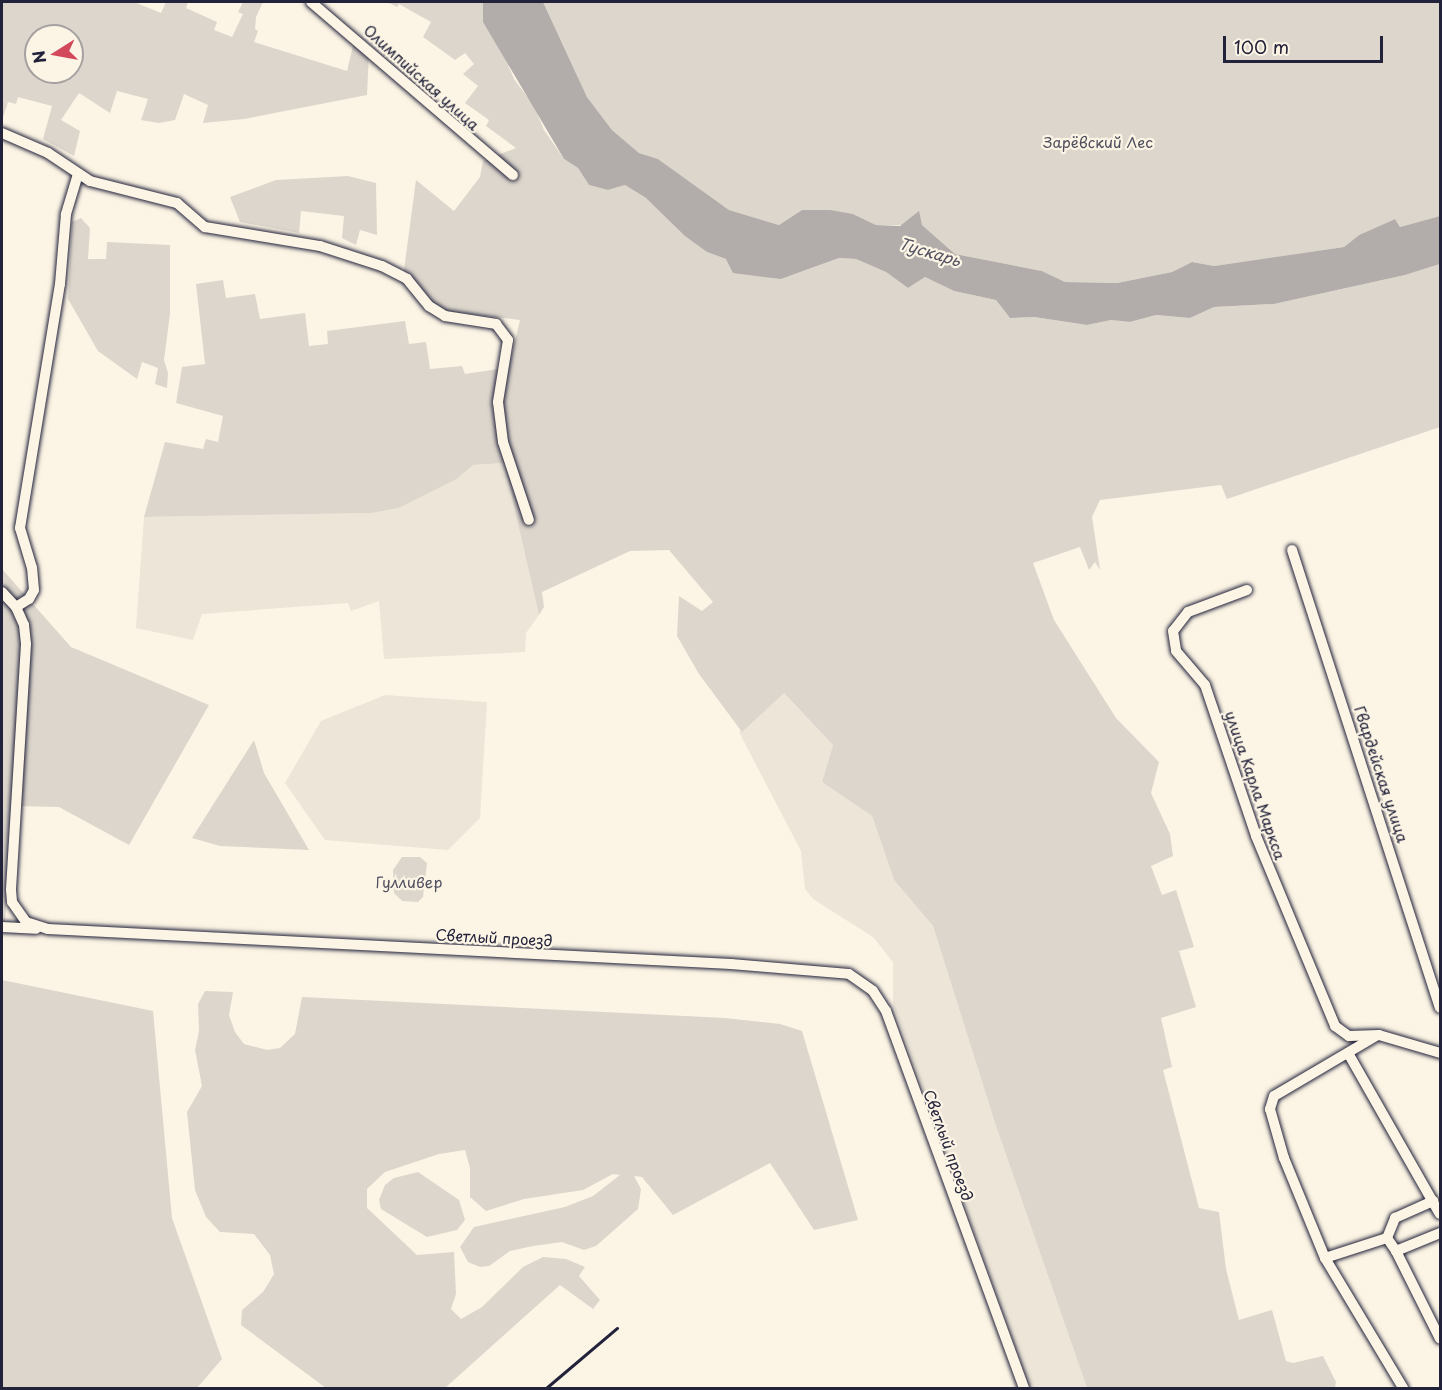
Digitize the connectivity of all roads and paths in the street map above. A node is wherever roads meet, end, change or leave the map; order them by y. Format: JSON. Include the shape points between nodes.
{"nodes":[{"id":1,"x":311,"y":2,"type":"edge"},
{"id":2,"x":2,"y":133,"type":"edge"},
{"id":3,"x":78,"y":174,"type":"junction"},
{"id":4,"x":513,"y":175,"type":"dead end"},
{"id":5,"x":529,"y":520,"type":"dead end"},
{"id":6,"x":1292,"y":550,"type":"dead end"},
{"id":7,"x":1247,"y":590,"type":"dead end"},
{"id":8,"x":2,"y":592,"type":"edge"},
{"id":9,"x":16,"y":607,"type":"junction"},
{"id":10,"x":2,"y":927,"type":"edge"},
{"id":11,"x":48,"y":929,"type":"junction"},
{"id":12,"x":1440,"y":1008,"type":"edge"},
{"id":13,"x":1379,"y":1035,"type":"junction"},
{"id":14,"x":1348,"y":1053,"type":"junction"},
{"id":15,"x":1440,"y":1053,"type":"edge"},
{"id":16,"x":1433,"y":1201,"type":"junction"},
{"id":17,"x":1440,"y":1214,"type":"edge"},
{"id":18,"x":1440,"y":1233,"type":"edge"},
{"id":19,"x":1387,"y":1238,"type":"junction"},
{"id":20,"x":1396,"y":1251,"type":"junction"},
{"id":21,"x":1324,"y":1258,"type":"junction"},
{"id":22,"x":1440,"y":1338,"type":"edge"},
{"id":23,"x":1024,"y":1389,"type":"edge"},
{"id":24,"x":1403,"y":1389,"type":"edge"}],
"edges":[{"from":1,"to":4,"type":"street","name":"Олимпийская улица"},
{"from":2,"to":3,"type":"street","via":[[48,153]]},
{"from":3,"to":5,"type":"street","via":[[90,181],[177,203],[205,227],[320,246],[382,266],[407,279],[429,306],[445,316],[482,320],[503,329],[508,354],[498,402],[502,432]]},
{"from":3,"to":9,"type":"street","via":[[66,214],[60,284],[21,518],[21,537],[32,568],[34,590],[29,599]]},
{"from":6,"to":12,"type":"street","name":"Гвардейская улица"},
{"from":7,"to":13,"type":"street","name":"улица Карла Маркса","via":[[1188,612],[1173,630],[1172,642],[1205,685],[1256,836],[1335,1026],[1349,1036]]},
{"from":8,"to":9,"type":"street","name":"Светлый проезд"},
{"from":9,"to":11,"type":"street","name":"Светлый проезд","via":[[24,625],[26,644],[12,902],[26,922]]},
{"from":10,"to":11,"type":"street"},
{"from":11,"to":23,"type":"street","name":"Светлый проезд","via":[[731,964],[849,974],[873,991],[886,1011]]},
{"from":13,"to":14,"type":"street"},
{"from":13,"to":15,"type":"street","name":"улица Карла Маркса"},
{"from":14,"to":16,"type":"street"},
{"from":14,"to":21,"type":"street","via":[[1274,1096],[1270,1109],[1284,1158]]},
{"from":16,"to":17,"type":"street"},
{"from":16,"to":19,"type":"street","via":[[1395,1218]]},
{"from":18,"to":20,"type":"street"},
{"from":19,"to":20,"type":"street"},
{"from":19,"to":21,"type":"street"},
{"from":20,"to":22,"type":"street"},
{"from":21,"to":24,"type":"street"}]}
